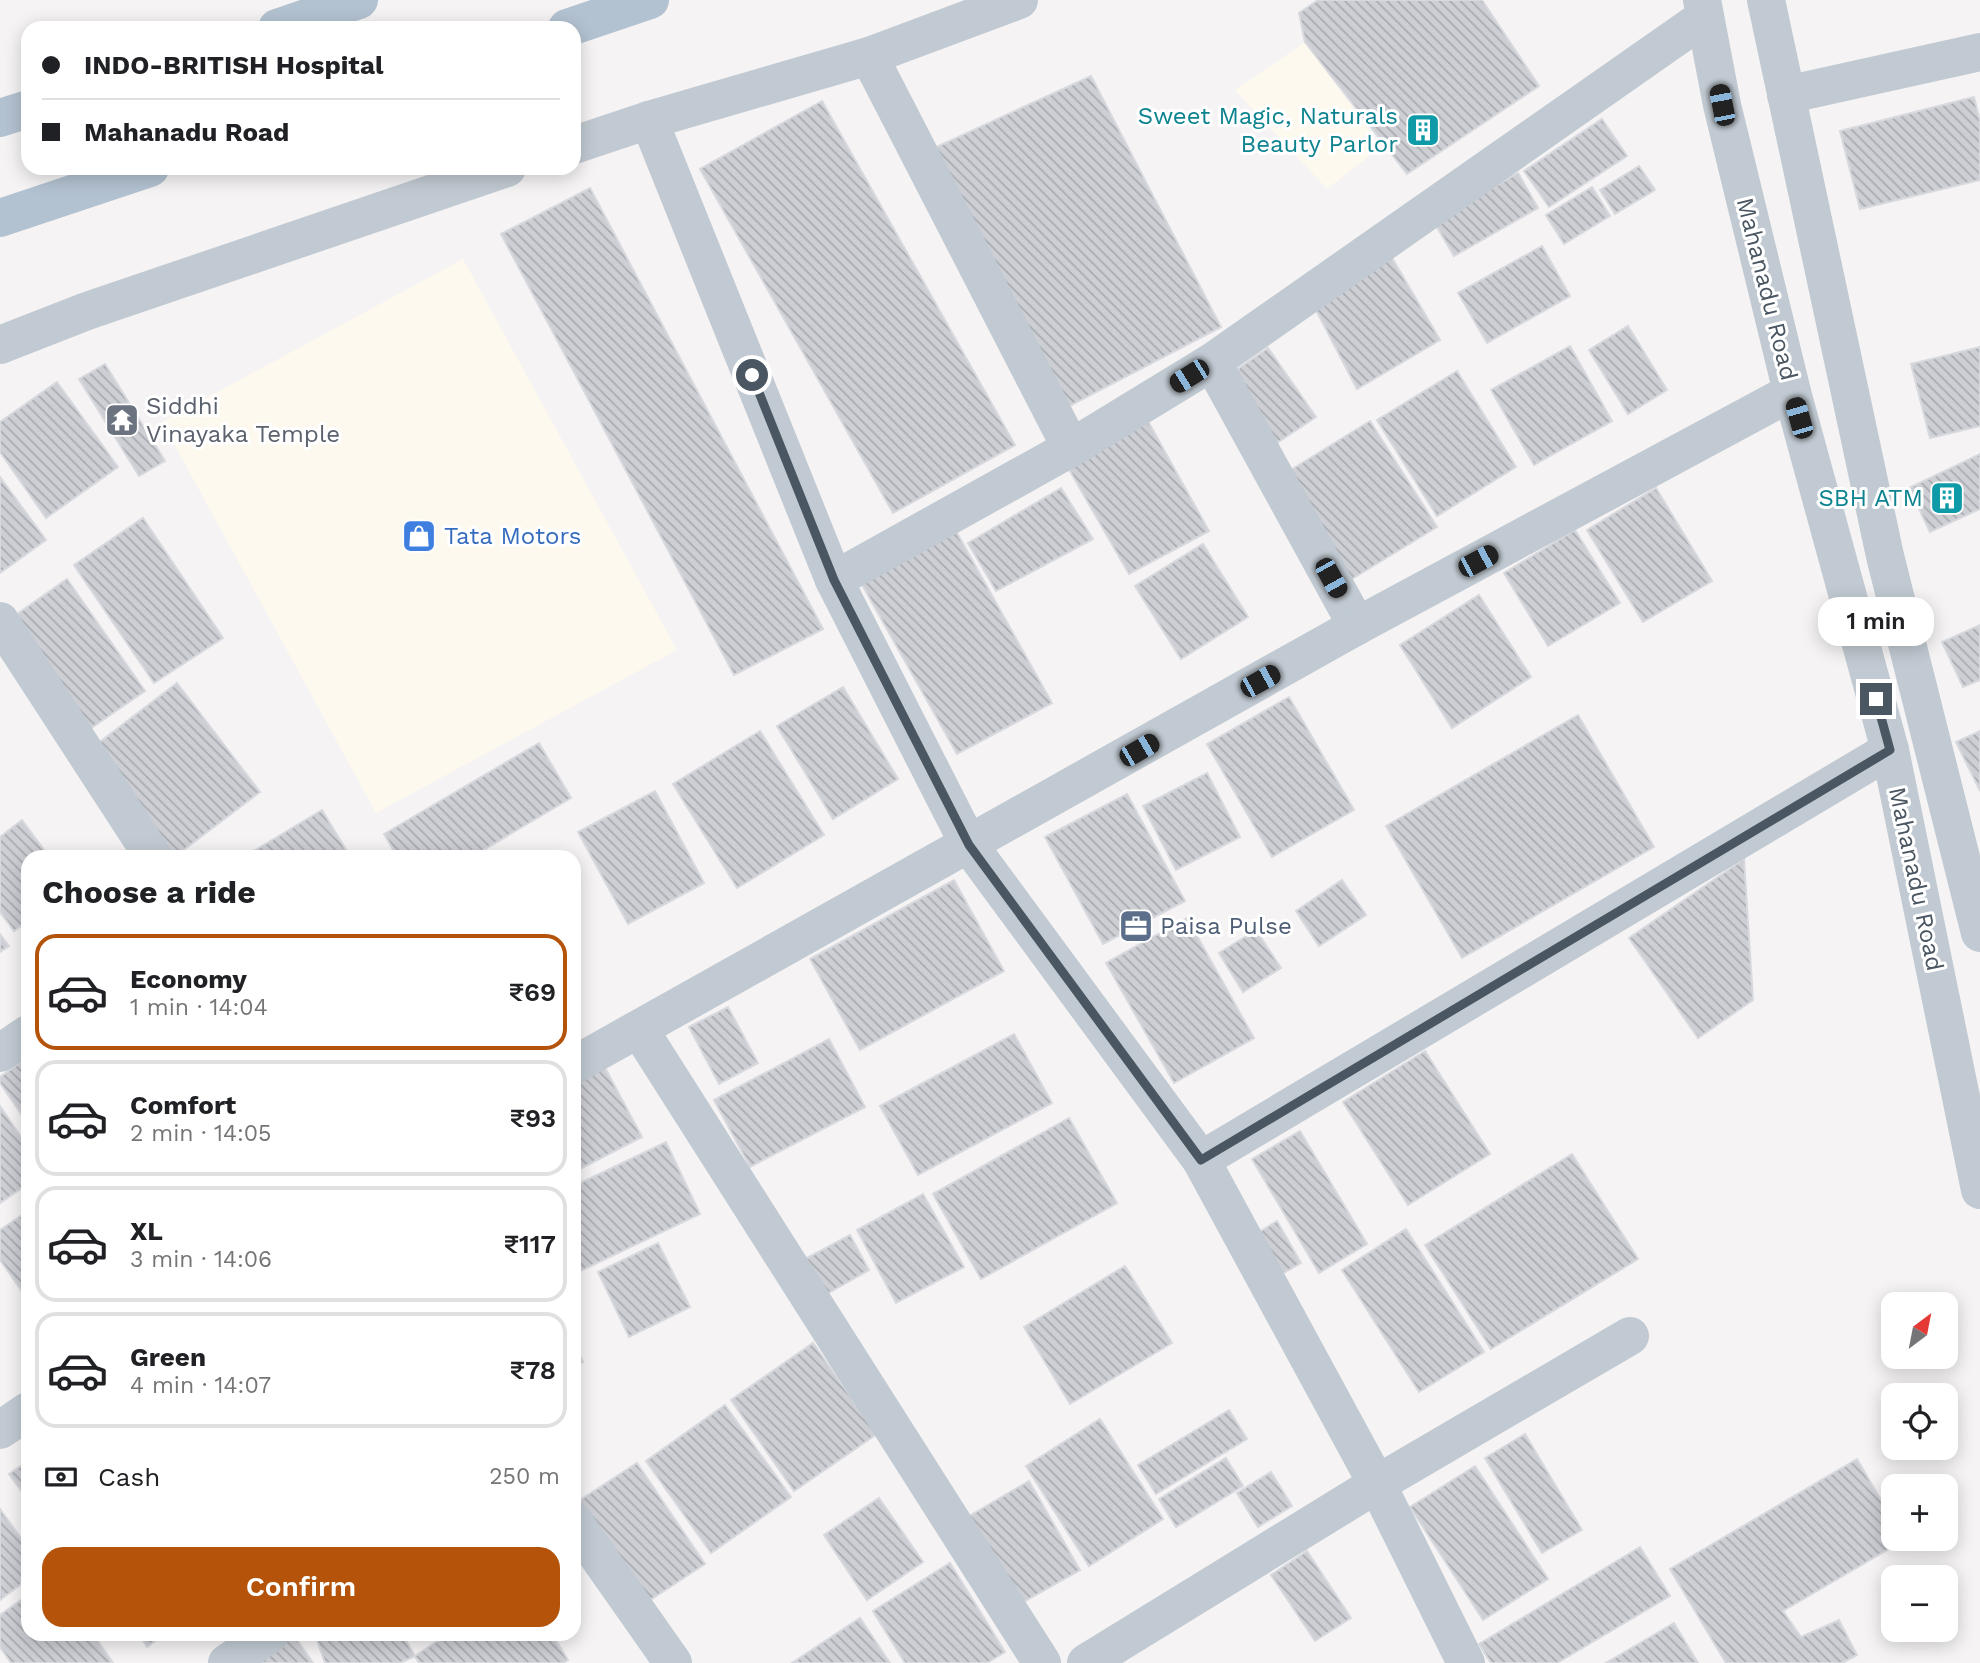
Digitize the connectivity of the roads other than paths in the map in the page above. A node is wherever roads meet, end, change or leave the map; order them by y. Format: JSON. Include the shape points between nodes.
{"nodes":[{"id":1,"x":359,"y":0,"type":"edge"},
{"id":2,"x":650,"y":0,"type":"edge"},
{"id":3,"x":1019,"y":0,"type":"edge"},
{"id":4,"x":1766,"y":0,"type":"edge"},
{"id":5,"x":1704,"y":9,"type":"edge"},
{"id":6,"x":298,"y":21,"type":"edge"},
{"id":7,"x":581,"y":23,"type":"edge"},
{"id":8,"x":1980,"y":52,"type":"edge"},
{"id":9,"x":869,"y":56,"type":"junction"},
{"id":10,"x":1786,"y":95,"type":"junction"},
{"id":11,"x":21,"y":111,"type":"edge"},
{"id":12,"x":0,"y":118,"type":"edge"},
{"id":13,"x":649,"y":120,"type":"junction"},
{"id":14,"x":581,"y":143,"type":"edge"},
{"id":15,"x":129,"y":175,"type":"edge"},
{"id":16,"x":486,"y":175,"type":"edge"},
{"id":17,"x":0,"y":218,"type":"edge"},
{"id":18,"x":0,"y":345,"type":"edge"},
{"id":19,"x":1212,"y":362,"type":"junction"},
{"id":20,"x":1791,"y":392,"type":"junction"},
{"id":21,"x":1071,"y":448,"type":"junction"},
{"id":22,"x":834,"y":580,"type":"junction"},
{"id":23,"x":0,"y":622,"type":"edge"},
{"id":24,"x":1357,"y":626,"type":"junction"},
{"id":25,"x":1890,"y":750,"type":"junction"},
{"id":26,"x":969,"y":845,"type":"junction"},
{"id":27,"x":149,"y":850,"type":"edge"},
{"id":28,"x":1980,"y":933,"type":"edge"},
{"id":29,"x":639,"y":1029,"type":"junction"},
{"id":30,"x":21,"y":1039,"type":"edge"},
{"id":31,"x":0,"y":1053,"type":"edge"},
{"id":32,"x":581,"y":1061,"type":"edge"},
{"id":33,"x":1201,"y":1160,"type":"junction"},
{"id":34,"x":1980,"y":1190,"type":"edge"},
{"id":35,"x":1630,"y":1336,"type":"dead end"},
{"id":36,"x":21,"y":1416,"type":"edge"},
{"id":37,"x":0,"y":1430,"type":"edge"},
{"id":38,"x":1377,"y":1484,"type":"junction"},
{"id":39,"x":581,"y":1532,"type":"edge"},
{"id":40,"x":260,"y":1641,"type":"edge"},
{"id":41,"x":227,"y":1663,"type":"edge"},
{"id":42,"x":673,"y":1663,"type":"edge"},
{"id":43,"x":1042,"y":1663,"type":"edge"},
{"id":44,"x":1086,"y":1663,"type":"edge"},
{"id":45,"x":1466,"y":1663,"type":"edge"}],
"edges":[{"from":1,"to":6,"type":"main road"},
{"from":2,"to":7,"type":"main road"},
{"from":3,"to":9,"type":"street"},
{"from":4,"to":10,"type":"street","name":"Mahanadu Road"},
{"from":5,"to":19,"type":"street"},
{"from":5,"to":20,"type":"street","name":"Mahanadu Road","via":[[1722,105]]},
{"from":8,"to":10,"type":"street"},
{"from":9,"to":13,"type":"street"},
{"from":9,"to":21,"type":"street"},
{"from":10,"to":28,"type":"street","name":"Mahanadu Road","via":[[1885,556]]},
{"from":11,"to":12,"type":"main road"},
{"from":13,"to":14,"type":"street"},
{"from":13,"to":22,"type":"street"},
{"from":15,"to":17,"type":"main road"},
{"from":16,"to":18,"type":"street"},
{"from":19,"to":21,"type":"street"},
{"from":19,"to":24,"type":"street"},
{"from":20,"to":24,"type":"street"},
{"from":20,"to":25,"type":"street","name":"Mahanadu Road"},
{"from":21,"to":22,"type":"street"},
{"from":22,"to":26,"type":"street"},
{"from":23,"to":27,"type":"street"},
{"from":24,"to":26,"type":"street"},
{"from":25,"to":33,"type":"street"},
{"from":25,"to":34,"type":"street","name":"Mahanadu Road"},
{"from":26,"to":29,"type":"street"},
{"from":26,"to":33,"type":"street"},
{"from":29,"to":32,"type":"street"},
{"from":29,"to":43,"type":"street"},
{"from":30,"to":31,"type":"street"},
{"from":33,"to":38,"type":"street"},
{"from":35,"to":38,"type":"street"},
{"from":36,"to":37,"type":"street"},
{"from":38,"to":44,"type":"street"},
{"from":38,"to":45,"type":"street"},
{"from":39,"to":42,"type":"street"},
{"from":40,"to":41,"type":"street"}]}
